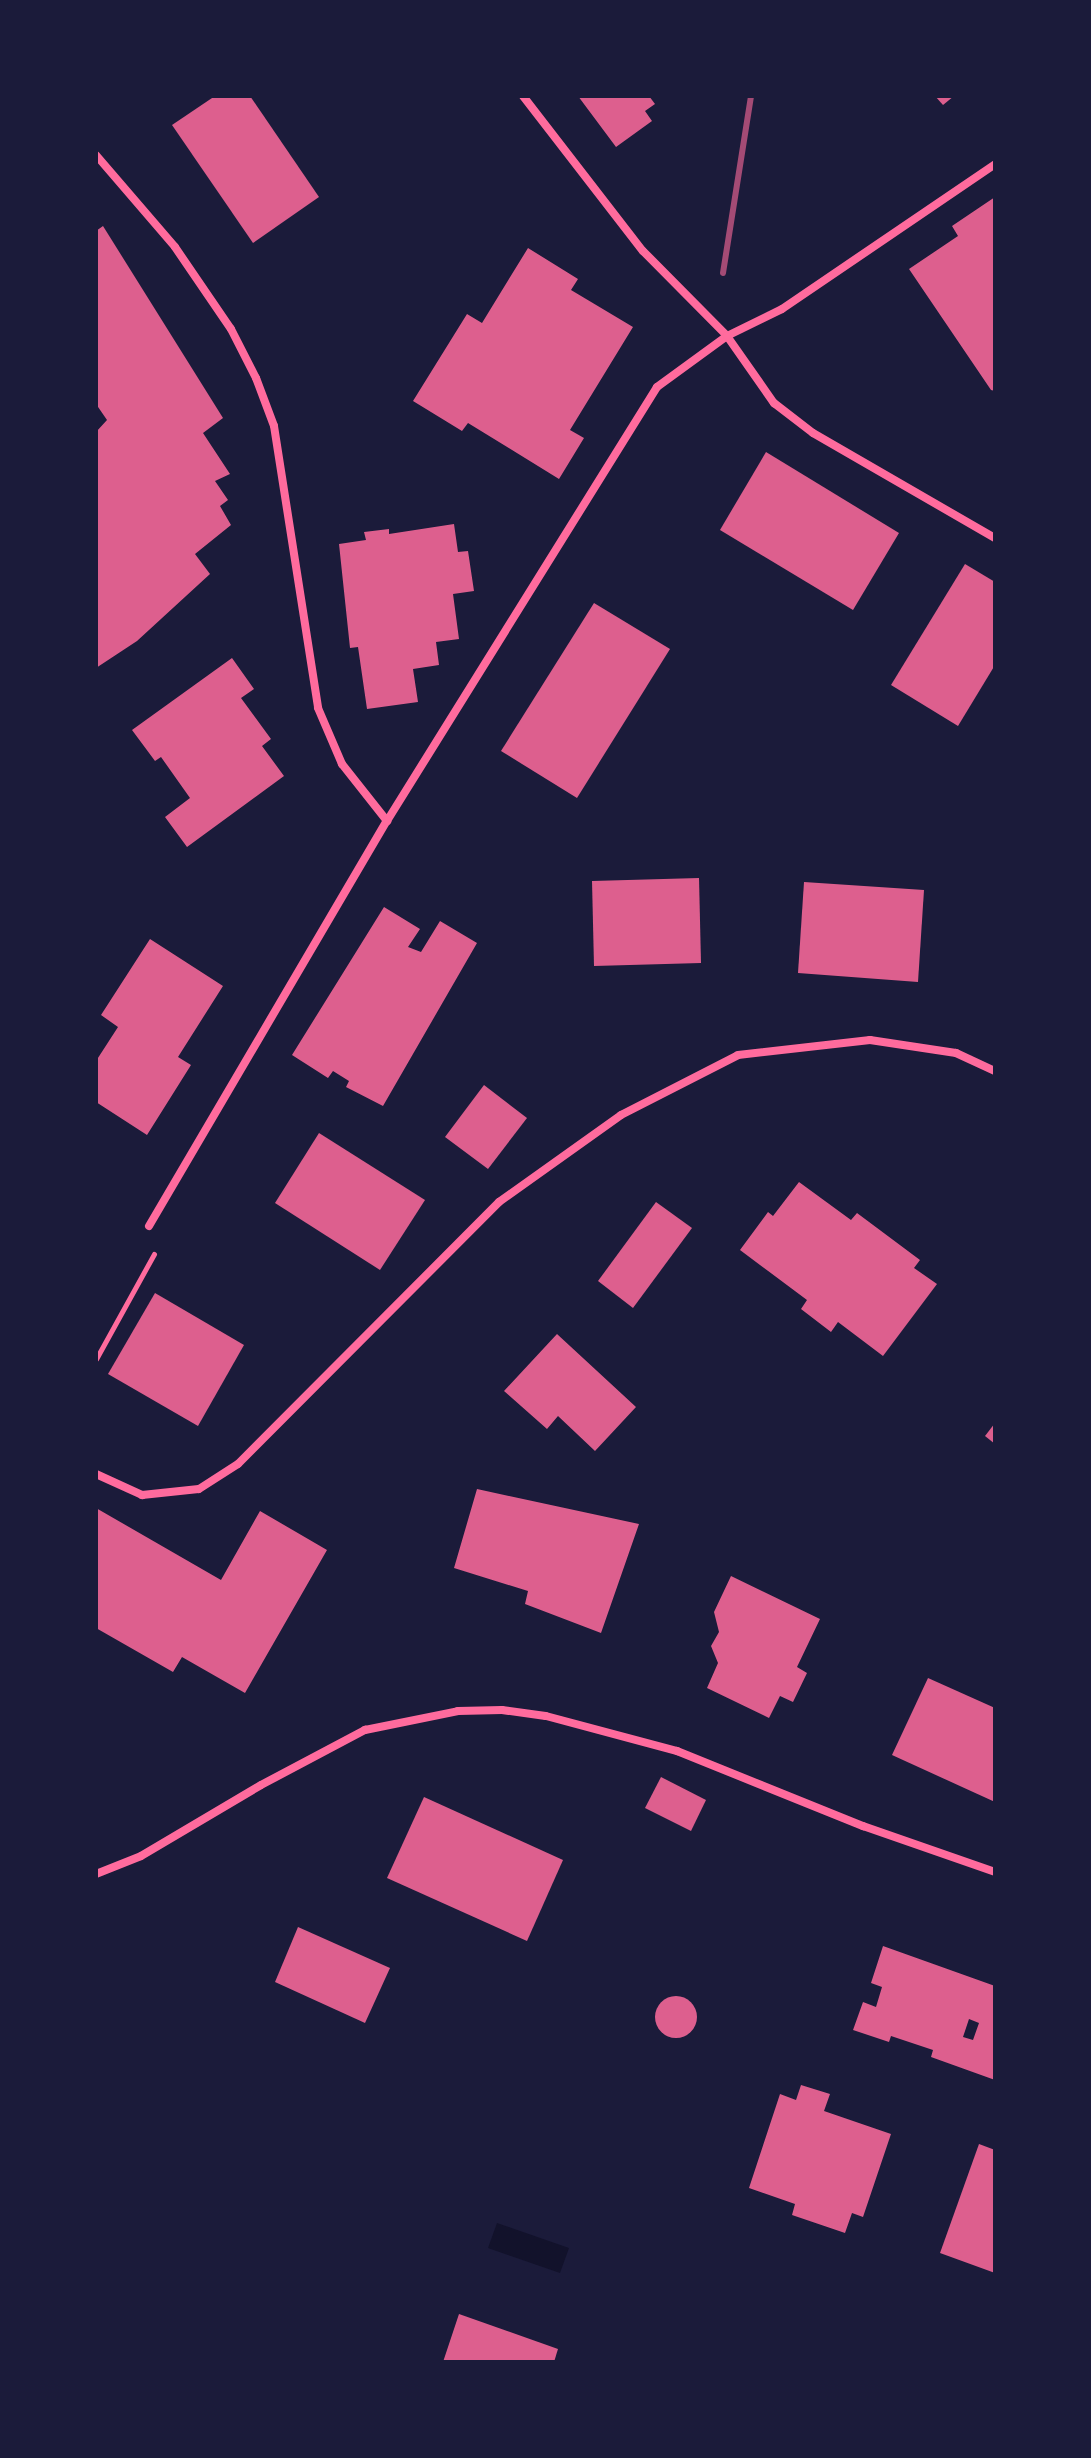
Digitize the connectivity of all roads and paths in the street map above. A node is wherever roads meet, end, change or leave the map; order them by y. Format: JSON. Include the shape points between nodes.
{"nodes":[{"id":1,"x":523,"y":96,"type":"edge"},
{"id":2,"x":96,"y":155,"type":"edge"},
{"id":3,"x":995,"y":164,"type":"edge"},
{"id":4,"x":727,"y":336,"type":"junction"},
{"id":5,"x":995,"y":538,"type":"edge"},
{"id":6,"x":387,"y":821,"type":"junction"},
{"id":7,"x":995,"y":1071,"type":"edge"},
{"id":8,"x":149,"y":1226,"type":"joint"},
{"id":9,"x":96,"y":1359,"type":"edge"},
{"id":10,"x":96,"y":1474,"type":"edge"},
{"id":11,"x":995,"y":1872,"type":"edge"},
{"id":12,"x":96,"y":1874,"type":"edge"}],
"edges":[{"from":1,"to":4,"type":"street","via":[[643,251]]},
{"from":2,"to":6,"type":"street","via":[[175,247],[231,329],[256,378],[274,426],[318,708],[342,764]]},
{"from":3,"to":4,"type":"street","via":[[782,309]]},
{"from":4,"to":5,"type":"street","via":[[774,403]]},
{"from":4,"to":6,"type":"street","via":[[657,387]]},
{"from":6,"to":8,"type":"street"},
{"from":7,"to":10,"type":"street","via":[[956,1053],[870,1040],[738,1055],[621,1115],[499,1202],[238,1464],[199,1489],[142,1495]]},
{"from":8,"to":9,"type":"path","via":[[154,1253]]},
{"from":11,"to":12,"type":"street","via":[[677,1751],[546,1716],[487,1710],[428,1715],[365,1730],[141,1856]]}]}
